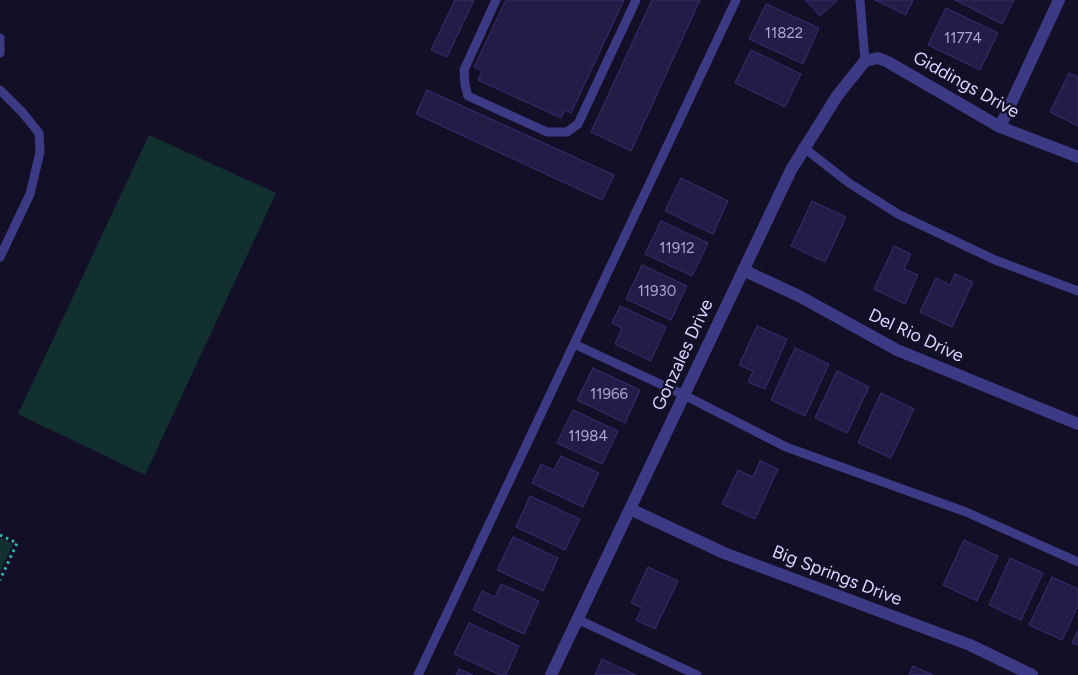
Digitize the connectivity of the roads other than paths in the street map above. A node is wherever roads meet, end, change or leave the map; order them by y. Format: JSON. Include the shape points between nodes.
{"nodes":[{"id":1,"x":496,"y":0,"type":"edge"},
{"id":2,"x":636,"y":0,"type":"edge"},
{"id":3,"x":736,"y":0,"type":"edge"},
{"id":4,"x":860,"y":0,"type":"edge"},
{"id":5,"x":1059,"y":0,"type":"edge"},
{"id":6,"x":0,"y":38,"type":"edge"},
{"id":7,"x":0,"y":52,"type":"edge"},
{"id":8,"x":865,"y":60,"type":"junction"},
{"id":9,"x":0,"y":90,"type":"edge"},
{"id":10,"x":1000,"y":128,"type":"junction"},
{"id":11,"x":803,"y":147,"type":"junction"},
{"id":12,"x":1078,"y":157,"type":"edge"},
{"id":13,"x":0,"y":257,"type":"edge"},
{"id":14,"x":743,"y":270,"type":"junction"},
{"id":15,"x":1078,"y":291,"type":"edge"},
{"id":16,"x":574,"y":344,"type":"junction"},
{"id":17,"x":684,"y":395,"type":"junction"},
{"id":18,"x":1078,"y":424,"type":"edge"},
{"id":19,"x":630,"y":509,"type":"junction"},
{"id":20,"x":1078,"y":562,"type":"edge"},
{"id":21,"x":577,"y":620,"type":"junction"},
{"id":22,"x":418,"y":675,"type":"edge"},
{"id":23,"x":551,"y":675,"type":"edge"},
{"id":24,"x":697,"y":675,"type":"edge"},
{"id":25,"x":1032,"y":675,"type":"edge"}],
"edges":[{"from":1,"to":2,"type":"lane","via":[[464,70],[468,96],[547,132],[567,132],[578,124]]},
{"from":3,"to":16,"type":"lane"},
{"from":4,"to":8,"type":"lane"},
{"from":5,"to":10,"type":"street"},
{"from":6,"to":7,"type":"lane"},
{"from":8,"to":10,"type":"street","name":"Giddings Drive","via":[[878,58],[888,62]]},
{"from":8,"to":11,"type":"street","name":"Gonzales Drive","via":[[836,96]]},
{"from":9,"to":13,"type":"lane","via":[[39,133],[40,152],[35,178]]},
{"from":10,"to":12,"type":"street","name":"Giddings Drive"},
{"from":11,"to":14,"type":"street","name":"Gonzales Drive"},
{"from":11,"to":15,"type":"lane","via":[[849,183],[898,214],[995,260]]},
{"from":14,"to":17,"type":"street","name":"Gonzales Drive"},
{"from":14,"to":18,"type":"street","name":"Del Rio Drive","via":[[799,296],[896,350]]},
{"from":16,"to":17,"type":"lane"},
{"from":16,"to":22,"type":"lane"},
{"from":17,"to":19,"type":"street","name":"Gonzales Drive"},
{"from":17,"to":20,"type":"lane","via":[[786,447],[966,512]]},
{"from":19,"to":21,"type":"street","name":"Gonzales Drive"},
{"from":19,"to":25,"type":"street","name":"Big Springs Drive","via":[[724,553],[970,645]]},
{"from":21,"to":23,"type":"street","name":"Gonzales Drive"},
{"from":21,"to":24,"type":"lane"}]}
